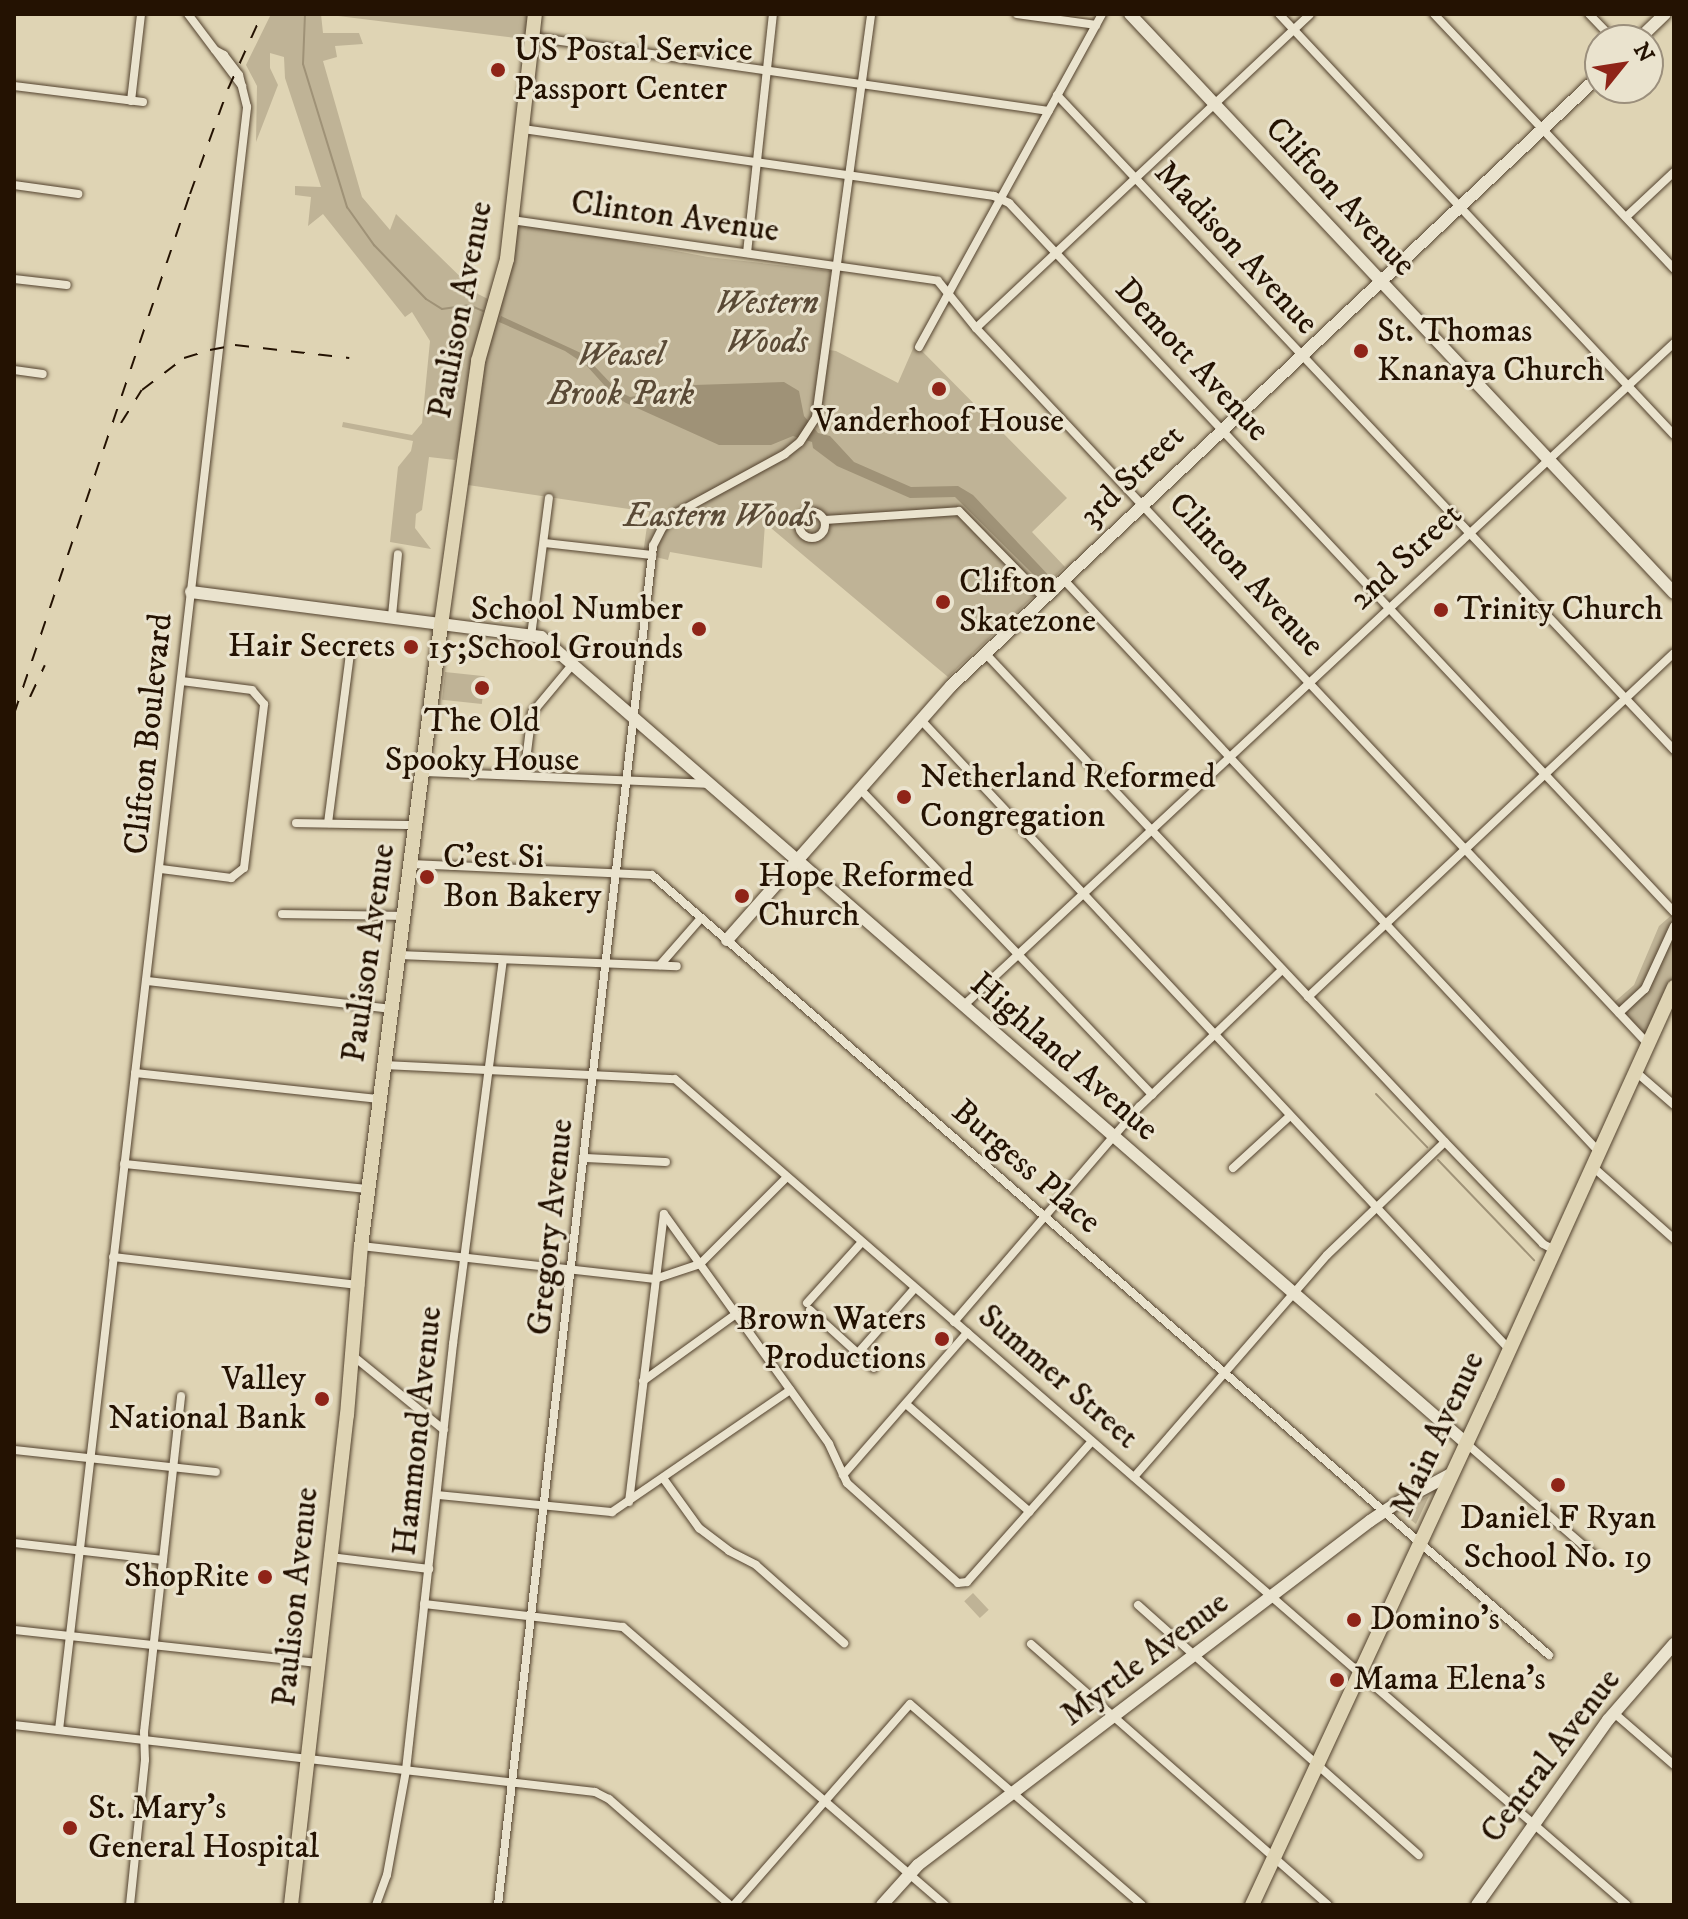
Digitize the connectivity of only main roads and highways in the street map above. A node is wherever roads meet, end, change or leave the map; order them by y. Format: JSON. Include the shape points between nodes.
{"nodes":[{"id":1,"x":535,"y":14,"type":"edge"},
{"id":2,"x":1674,"y":987,"type":"edge"},
{"id":3,"x":291,"y":1905,"type":"edge"},
{"id":4,"x":1252,"y":1905,"type":"edge"}],
"edges":[{"from":1,"to":3,"type":"main road","name":"Paulison Avenue","via":[[503,276],[478,361],[384,1065]]},
{"from":2,"to":4,"type":"main road","name":"Main Avenue"}]}
